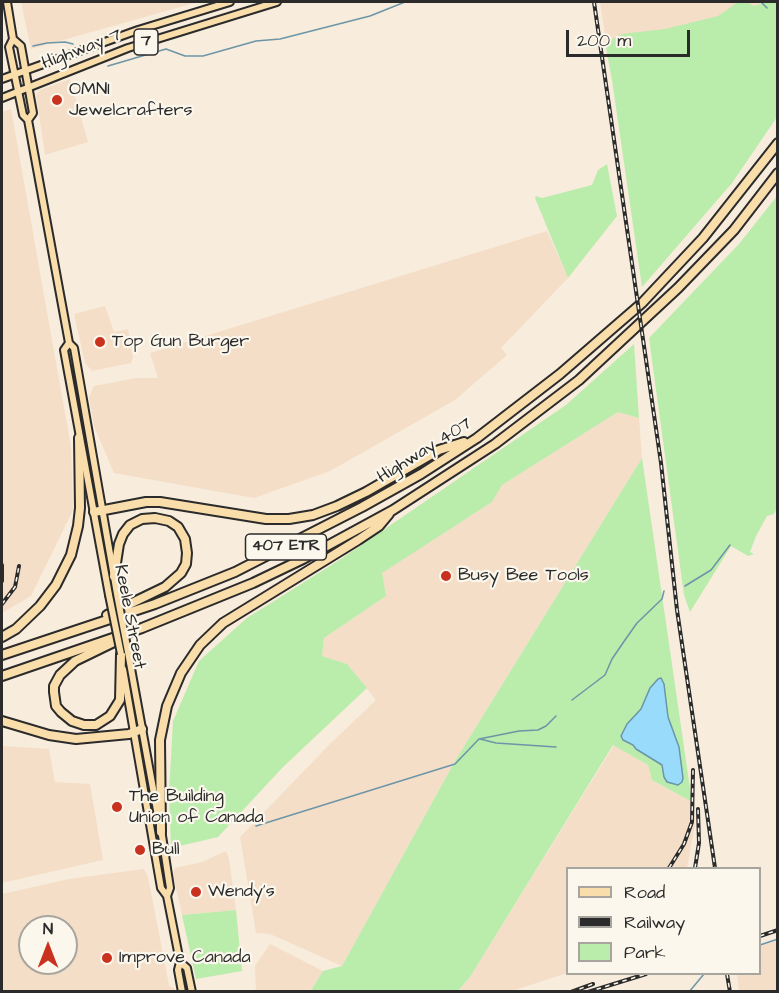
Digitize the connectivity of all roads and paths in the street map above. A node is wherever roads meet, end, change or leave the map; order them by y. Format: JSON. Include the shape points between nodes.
{"nodes":[{"id":1,"x":7,"y":2,"type":"edge"},
{"id":2,"x":230,"y":2,"type":"edge"},
{"id":3,"x":277,"y":2,"type":"edge"},
{"id":4,"x":13,"y":39,"type":"junction"},
{"id":5,"x":26,"y":71,"type":"junction"},
{"id":6,"x":15,"y":74,"type":"junction"},
{"id":7,"x":2,"y":79,"type":"edge"},
{"id":8,"x":28,"y":88,"type":"junction"},
{"id":9,"x":18,"y":91,"type":"junction"},
{"id":10,"x":2,"y":98,"type":"edge"},
{"id":11,"x":28,"y":120,"type":"junction"},
{"id":12,"x":777,"y":143,"type":"edge"},
{"id":13,"x":777,"y":173,"type":"edge"},
{"id":14,"x":69,"y":343,"type":"junction"},
{"id":15,"x":80,"y":438,"type":"junction"},
{"id":16,"x":477,"y":438,"type":"junction"},
{"id":17,"x":393,"y":510,"type":"junction"},
{"id":18,"x":98,"y":511,"type":"junction"},
{"id":19,"x":114,"y":576,"type":"junction"},
{"id":20,"x":142,"y":628,"type":"junction"},
{"id":21,"x":80,"y":629,"type":"junction"},
{"id":22,"x":2,"y":637,"type":"edge"},
{"id":23,"x":124,"y":653,"type":"junction"},
{"id":24,"x":2,"y":655,"type":"edge"},
{"id":25,"x":2,"y":676,"type":"edge"},
{"id":26,"x":2,"y":721,"type":"edge"},
{"id":27,"x":138,"y":730,"type":"junction"},
{"id":28,"x":161,"y":832,"type":"junction"},
{"id":29,"x":167,"y":896,"type":"junction"},
{"id":30,"x":180,"y":962,"type":"junction"},
{"id":31,"x":182,"y":992,"type":"edge"},
{"id":32,"x":192,"y":992,"type":"edge"}],
"edges":[{"from":1,"to":4,"type":"main road","name":"Keele Street"},
{"from":2,"to":5,"type":"main road","name":"Highway 7","number":"7"},
{"from":3,"to":8,"type":"main road","name":"Highway 7","number":"7","via":[[128,48]]},
{"from":4,"to":5,"type":"main road","name":"Keele Street","via":[[21,46]]},
{"from":4,"to":6,"type":"main road","name":"Keele Street","via":[[9,47]]},
{"from":5,"to":6,"type":"main road","name":"Highway 7","number":"7"},
{"from":5,"to":8,"type":"main road","name":"Keele Street"},
{"from":6,"to":7,"type":"main road","name":"Highway 7","number":"7"},
{"from":6,"to":9,"type":"main road","name":"Keele Street"},
{"from":8,"to":9,"type":"main road","name":"Highway 7","number":"7"},
{"from":8,"to":11,"type":"main road","name":"Keele Street","via":[[33,113]]},
{"from":9,"to":10,"type":"main road","name":"Highway 7","number":"7"},
{"from":9,"to":11,"type":"main road","name":"Keele Street","via":[[23,115]]},
{"from":11,"to":14,"type":"main road","name":"Keele Street"},
{"from":12,"to":16,"type":"highway","name":"Highway 407","number":"407 ETR","via":[[703,238],[642,303],[560,374]]},
{"from":13,"to":17,"type":"highway","name":"Highway 407","number":"407 ETR","via":[[734,230],[579,380],[495,444]]},
{"from":14,"to":15,"type":"main road","name":"Keele Street","via":[[64,350]]},
{"from":14,"to":18,"type":"main road","name":"Keele Street","via":[[74,348]]},
{"from":15,"to":18,"type":"main road","name":"Keele Street"},
{"from":15,"to":22,"type":"highway","via":[[80,508],[70,555],[56,585],[40,606]]},
{"from":16,"to":18,"type":"highway","via":[[439,450],[366,492],[313,515],[266,519],[160,502]]},
{"from":16,"to":21,"type":"highway","name":"Highway 407","number":"407 ETR","via":[[421,474],[254,563],[184,593]]},
{"from":17,"to":20,"type":"highway","name":"Highway 407","number":"407 ETR","via":[[268,576]]},
{"from":17,"to":28,"type":"highway","via":[[379,526],[230,618],[200,645],[181,672],[167,706],[160,740]]},
{"from":18,"to":19,"type":"main road","name":"Keele Street"},
{"from":18,"to":23,"type":"main road","name":"Keele Street","bridge":true,"via":[[109,595]]},
{"from":19,"to":21,"type":"highway","via":[[119,544],[130,525],[155,518],[178,527],[188,553],[175,580]]},
{"from":19,"to":23,"type":"main road","name":"Keele Street","bridge":true},
{"from":20,"to":23,"type":"highway","via":[[67,667],[54,686],[61,712],[84,725],[96,725],[110,717],[120,700]]},
{"from":20,"to":25,"type":"highway","name":"Highway 407","number":"407 ETR"},
{"from":21,"to":24,"type":"highway","name":"Highway 407","number":"407 ETR"},
{"from":23,"to":27,"type":"main road","name":"Keele Street"},
{"from":26,"to":27,"type":"highway","via":[[76,739]]},
{"from":27,"to":28,"type":"main road","name":"Keele Street"},
{"from":27,"to":29,"type":"main road","name":"Keele Street","via":[[161,888]]},
{"from":28,"to":29,"type":"main road","name":"Keele Street","via":[[170,888]]},
{"from":29,"to":30,"type":"main road","name":"Keele Street"},
{"from":30,"to":31,"type":"main road","name":"Keele Street"},
{"from":30,"to":32,"type":"main road","name":"Keele Street","via":[[187,969]]}]}
